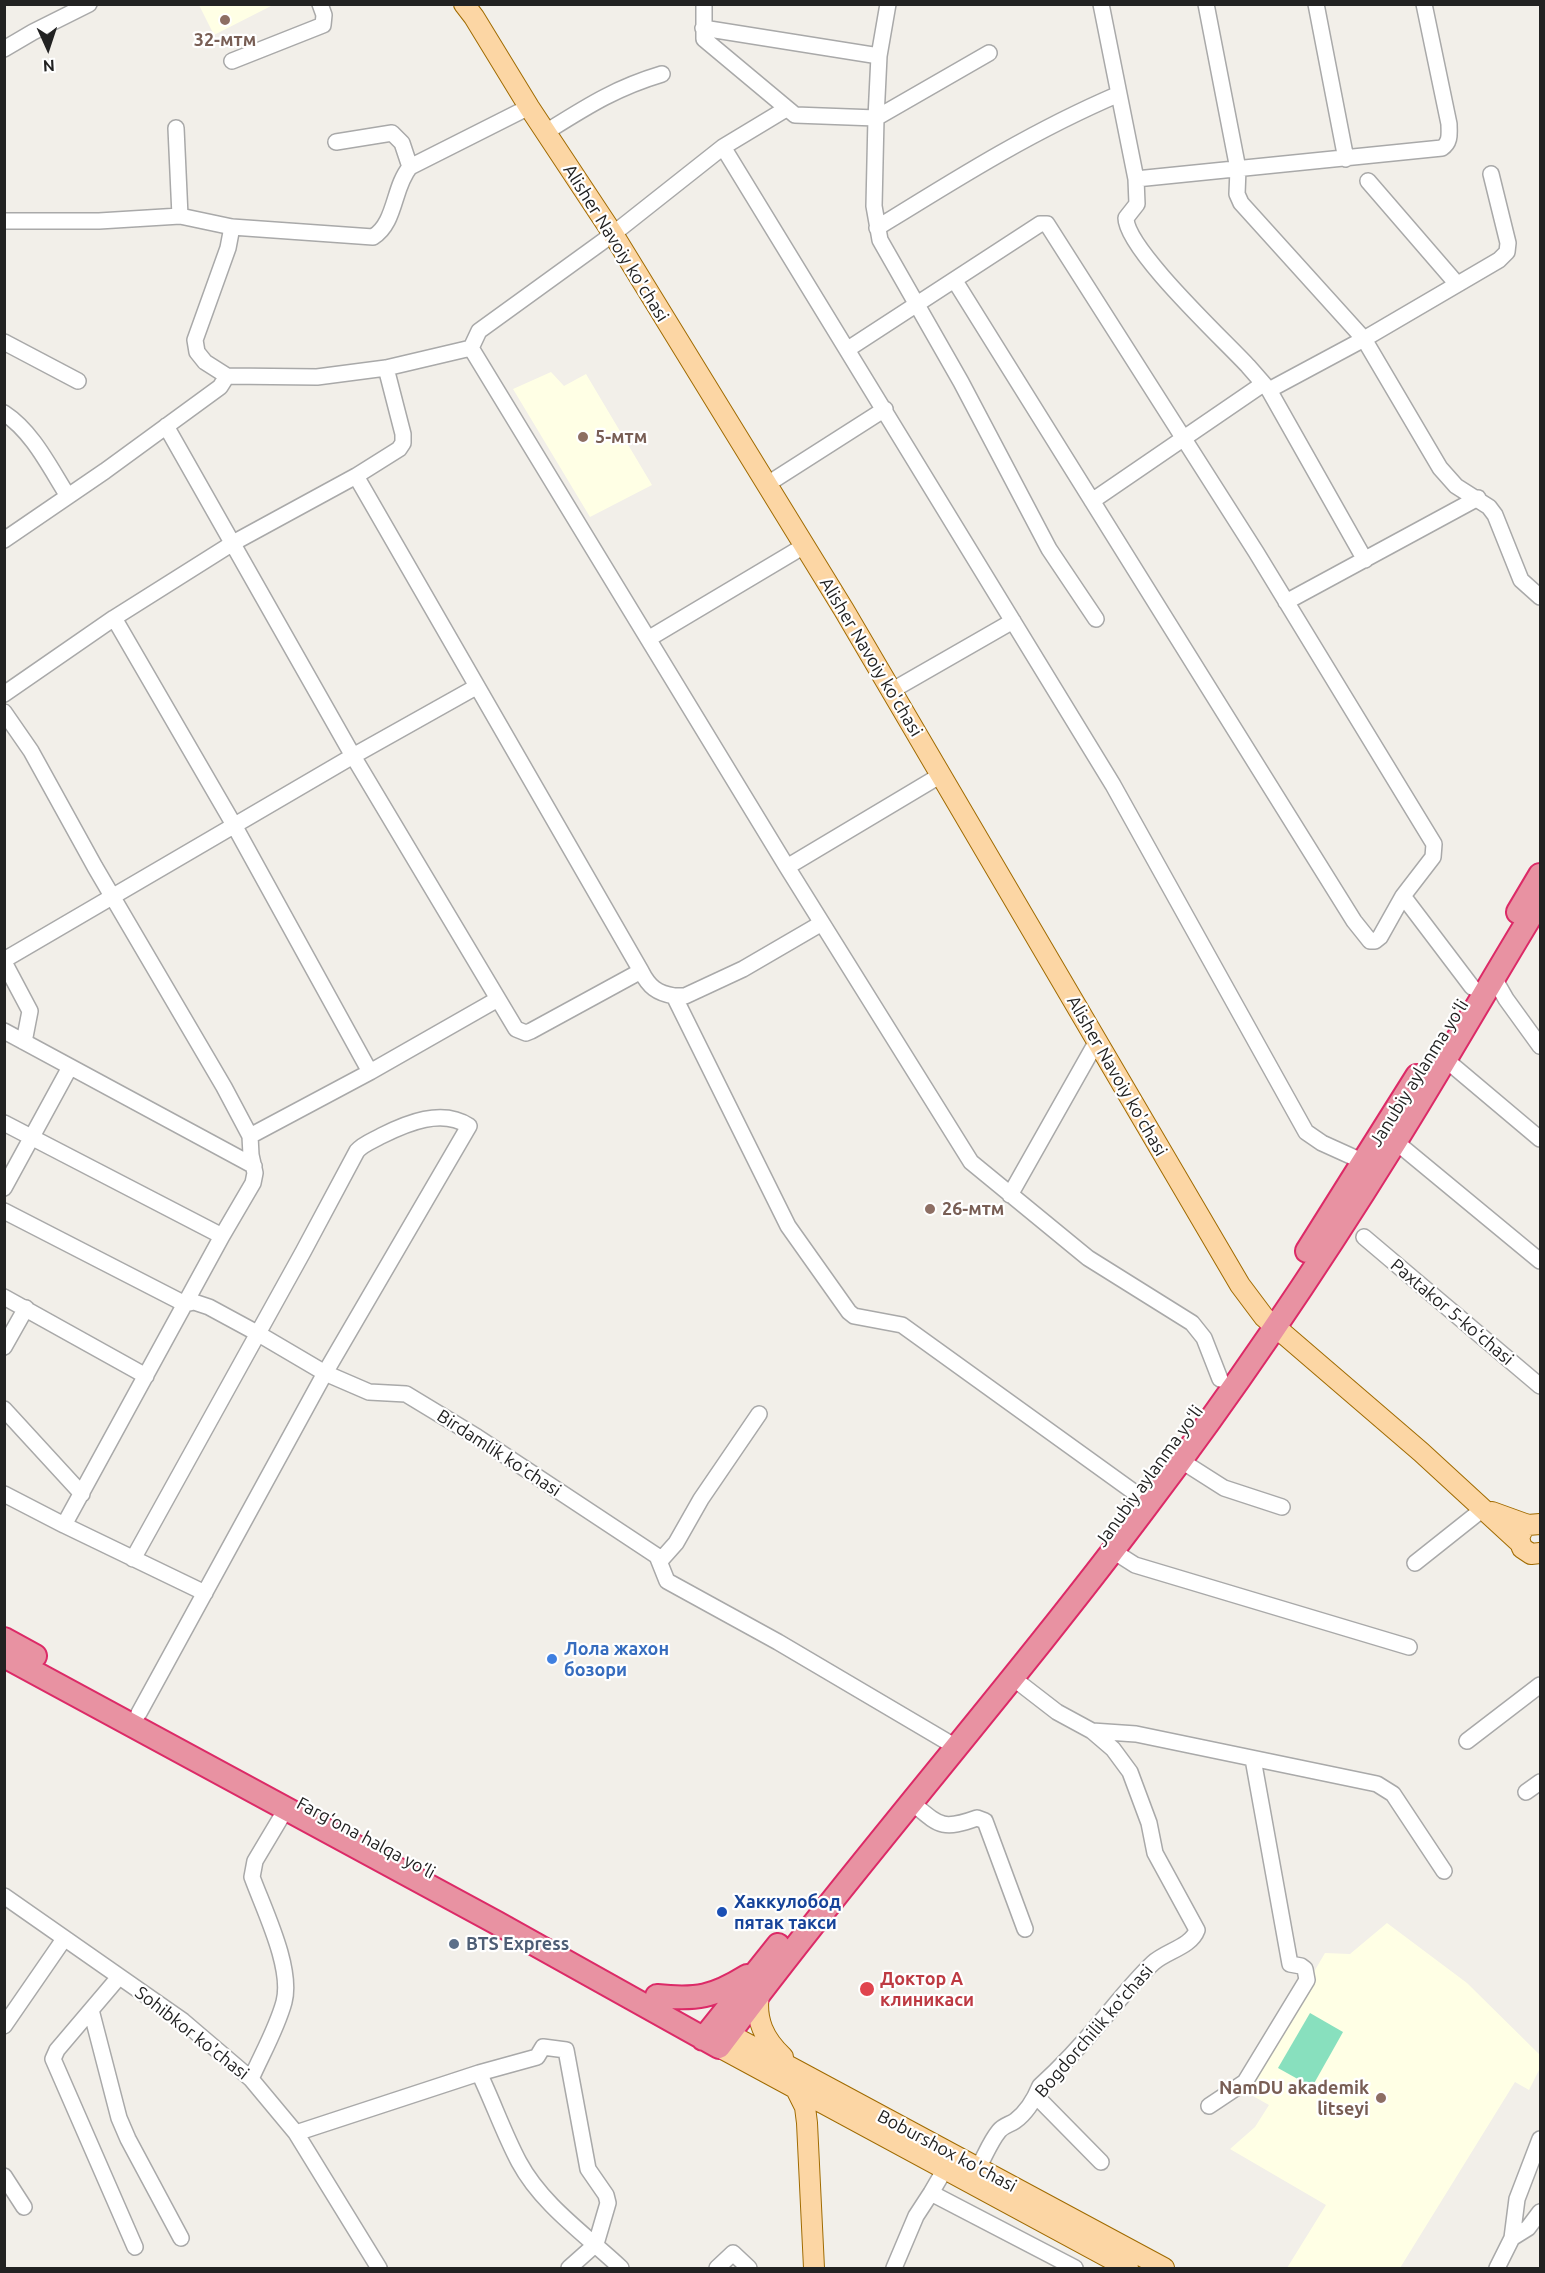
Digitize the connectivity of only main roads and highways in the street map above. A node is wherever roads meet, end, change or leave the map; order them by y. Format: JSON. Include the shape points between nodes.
{"nodes":[{"id":1,"x":464,"y":4,"type":"edge"},
{"id":2,"x":1540,"y":875,"type":"edge"},
{"id":3,"x":1540,"y":901,"type":"edge"},
{"id":4,"x":1269,"y":1322,"type":"junction"},
{"id":5,"x":1483,"y":1509,"type":"junction"},
{"id":6,"x":1537,"y":1524,"type":"edge"},
{"id":7,"x":1533,"y":1553,"type":"edge"},
{"id":8,"x":4,"y":1639,"type":"edge"},
{"id":9,"x":4,"y":1656,"type":"edge"},
{"id":10,"x":951,"y":1744,"type":"junction"},
{"id":11,"x":756,"y":1971,"type":"junction"},
{"id":12,"x":759,"y":1994,"type":"junction"},
{"id":13,"x":657,"y":1996,"type":"junction"},
{"id":14,"x":716,"y":2036,"type":"junction"},
{"id":15,"x":795,"y":2078,"type":"junction"},
{"id":16,"x":814,"y":2268,"type":"edge"},
{"id":17,"x":1128,"y":2268,"type":"edge"},
{"id":18,"x":1164,"y":2268,"type":"edge"}],
"edges":[{"from":1,"to":4,"type":"main road","name":"Alisher Navoiy ko'chasi","via":[[613,234],[804,546],[1240,1285]]},
{"from":2,"to":4,"type":"highway","name":"Janubiy aylanma yoʻli"},
{"from":3,"to":4,"type":"highway","name":"Janubiy aylanma yoʻli","via":[[1396,1142],[1348,1216]]},
{"from":4,"to":5,"type":"main road","name":"Alisher Navoiy ko'chasi"},
{"from":4,"to":10,"type":"highway","name":"Janubiy aylanma yoʻli","via":[[1220,1379]]},
{"from":4,"to":10,"type":"highway","name":"Janubiy aylanma yoʻli","via":[[1180,1460],[1113,1551],[1013,1678]]},
{"from":5,"to":6,"type":"main road"},
{"from":5,"to":7,"type":"main road","name":"Alisher Navoiy ko'chasi"},
{"from":6,"to":7,"type":"main road","via":[[1521,1532]]},
{"from":8,"to":13,"type":"highway","name":"Farg‘ona halqa yo‘li"},
{"from":9,"to":14,"type":"highway","name":"Farg‘ona halqa yo‘li"},
{"from":10,"to":11,"type":"highway","name":"Janubiy aylanma yoʻli"},
{"from":10,"to":12,"type":"highway","name":"Janubiy aylanma yoʻli","via":[[911,1802]]},
{"from":11,"to":13,"type":"highway","via":[[722,1991],[700,1998]]},
{"from":11,"to":14,"type":"highway","name":"Janubiy aylanma yoʻli"},
{"from":12,"to":14,"type":"highway","name":"Janubiy aylanma yoʻli"},
{"from":12,"to":15,"type":"main road","via":[[760,2027]]},
{"from":13,"to":14,"type":"highway","name":"Farg‘ona halqa yo‘li"},
{"from":14,"to":15,"type":"main road"},
{"from":15,"to":16,"type":"main road","via":[[807,2122]]},
{"from":15,"to":17,"type":"main road","via":[[945,2169]]},
{"from":15,"to":18,"type":"main road","name":"Boburshox ko'chasi","via":[[978,2168]]}]}
